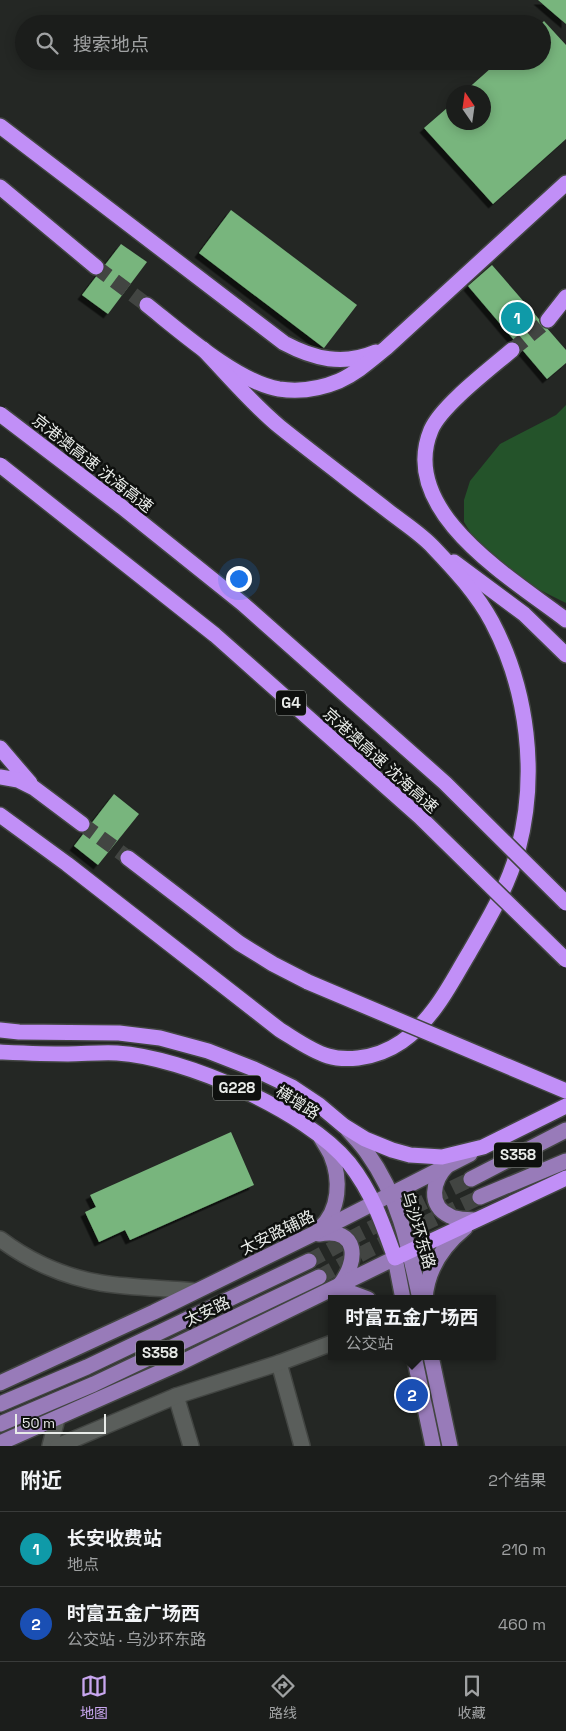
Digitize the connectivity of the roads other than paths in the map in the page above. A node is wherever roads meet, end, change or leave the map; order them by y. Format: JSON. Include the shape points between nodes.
{"nodes":[{"id":1,"x":0,"y":126,"type":"edge"},
{"id":2,"x":566,"y":183,"type":"edge"},
{"id":3,"x":0,"y":187,"type":"edge"},
{"id":4,"x":96,"y":267,"type":"tunnel mouth"},
{"id":5,"x":566,"y":297,"type":"edge"},
{"id":6,"x":147,"y":306,"type":"tunnel mouth"},
{"id":7,"x":548,"y":320,"type":"tunnel mouth"},
{"id":8,"x":386,"y":348,"type":"junction"},
{"id":9,"x":203,"y":349,"type":"junction"},
{"id":10,"x":512,"y":350,"type":"tunnel mouth"},
{"id":11,"x":0,"y":414,"type":"edge"},
{"id":12,"x":0,"y":465,"type":"edge"},
{"id":13,"x":430,"y":544,"type":"junction"},
{"id":14,"x":566,"y":620,"type":"edge"},
{"id":15,"x":566,"y":655,"type":"edge"},
{"id":16,"x":0,"y":748,"type":"edge"},
{"id":17,"x":0,"y":777,"type":"edge"},
{"id":18,"x":34,"y":788,"type":"junction"},
{"id":19,"x":0,"y":815,"type":"edge"},
{"id":20,"x":82,"y":824,"type":"tunnel mouth"},
{"id":21,"x":128,"y":858,"type":"tunnel mouth"},
{"id":22,"x":566,"y":903,"type":"edge"},
{"id":23,"x":566,"y":960,"type":"edge"},
{"id":24,"x":0,"y":1030,"type":"edge"},
{"id":25,"x":0,"y":1052,"type":"edge"},
{"id":26,"x":566,"y":1092,"type":"edge"},
{"id":27,"x":566,"y":1106,"type":"edge"},
{"id":28,"x":344,"y":1126,"type":"junction"},
{"id":29,"x":566,"y":1130,"type":"edge"},
{"id":30,"x":320,"y":1136,"type":"junction"},
{"id":31,"x":483,"y":1147,"type":"junction"},
{"id":32,"x":566,"y":1161,"type":"edge"},
{"id":33,"x":448,"y":1165,"type":"junction"},
{"id":34,"x":566,"y":1178,"type":"edge"},
{"id":35,"x":471,"y":1180,"type":"tunnel mouth"},
{"id":36,"x":391,"y":1194,"type":"junction"},
{"id":37,"x":480,"y":1198,"type":"tunnel mouth"},
{"id":38,"x":375,"y":1202,"type":"junction"},
{"id":39,"x":474,"y":1220,"type":"junction"},
{"id":40,"x":313,"y":1234,"type":"junction"},
{"id":41,"x":0,"y":1239,"type":"edge"},
{"id":42,"x":410,"y":1251,"type":"junction"},
{"id":43,"x":395,"y":1258,"type":"junction"},
{"id":44,"x":309,"y":1261,"type":"tunnel mouth"},
{"id":45,"x":318,"y":1277,"type":"tunnel mouth"},
{"id":46,"x":333,"y":1289,"type":"junction"},
{"id":47,"x":196,"y":1291,"type":"junction"},
{"id":48,"x":357,"y":1295,"type":"edge"},
{"id":49,"x":402,"y":1295,"type":"edge"},
{"id":50,"x":419,"y":1295,"type":"edge"},
{"id":51,"x":426,"y":1295,"type":"edge"},
{"id":52,"x":328,"y":1344,"type":"edge"},
{"id":53,"x":415,"y":1360,"type":"edge"},
{"id":54,"x":432,"y":1360,"type":"edge"},
{"id":55,"x":279,"y":1362,"type":"junction"},
{"id":56,"x":0,"y":1383,"type":"edge"},
{"id":57,"x":176,"y":1396,"type":"junction"},
{"id":58,"x":0,"y":1404,"type":"edge"},
{"id":59,"x":57,"y":1418,"type":"junction"},
{"id":60,"x":0,"y":1424,"type":"edge"},
{"id":61,"x":83,"y":1440,"type":"edge"},
{"id":62,"x":0,"y":1444,"type":"edge"},
{"id":63,"x":50,"y":1446,"type":"edge"},
{"id":64,"x":58,"y":1446,"type":"edge"},
{"id":65,"x":191,"y":1446,"type":"edge"},
{"id":66,"x":302,"y":1446,"type":"edge"},
{"id":67,"x":432,"y":1446,"type":"edge"},
{"id":68,"x":450,"y":1446,"type":"edge"}],
"edges":[{"from":1,"to":8,"type":"highway","via":[[284,343],[304,353],[342,360],[364,357]]},
{"from":2,"to":8,"type":"highway"},
{"from":3,"to":4,"type":"highway"},
{"from":5,"to":7,"type":"highway"},
{"from":6,"to":9,"type":"highway"},
{"from":8,"to":9,"type":"highway","via":[[359,370],[340,380],[302,390],[278,388],[257,381]]},
{"from":9,"to":13,"type":"highway","via":[[278,425]]},
{"from":10,"to":14,"type":"highway","via":[[444,411],[431,429],[425,456],[427,481],[437,504],[453,527],[485,558]]},
{"from":11,"to":22,"type":"highway","name":"京港澳高速 沈海高速","number":"G4","bridge":true,"via":[[243,604],[445,783]]},
{"from":12,"to":23,"type":"highway","name":"京港澳高速 沈海高速","number":"G4","bridge":true,"via":[[216,635],[420,817]]},
{"from":13,"to":15,"type":"highway","via":[[524,614]]},
{"from":13,"to":19,"type":"highway","via":[[474,595],[504,649],[526,734],[527,793],[524,824],[509,878],[438,1005],[409,1038],[372,1056],[348,1059],[329,1056],[294,1039]]},
{"from":16,"to":18,"type":"highway"},
{"from":17,"to":18,"type":"highway","via":[[18,780]]},
{"from":18,"to":20,"type":"highway"},
{"from":21,"to":26,"type":"highway","bridge":true,"via":[[239,943],[273,964]]},
{"from":24,"to":28,"type":"highway","name":"横增路","number":"G228","via":[[119,1033],[160,1038],[198,1048],[292,1087]]},
{"from":25,"to":30,"type":"highway","name":"横增路","number":"G228","via":[[118,1053],[155,1059],[202,1073],[243,1091]]},
{"from":27,"to":31,"type":"highway","name":"太安路辅路"},
{"from":28,"to":31,"type":"highway","number":"G228","via":[[392,1150],[410,1154],[442,1157]]},
{"from":28,"to":36,"type":"main road","name":"乌沙环东路","via":[[368,1153]]},
{"from":29,"to":35,"type":"main road","number":"S358"},
{"from":30,"to":38,"type":"highway","name":"横增路","number":"G228","via":[[349,1163]]},
{"from":30,"to":40,"type":"main road","via":[[331,1154],[338,1192],[326,1222]]},
{"from":31,"to":33,"type":"main road","name":"太安路辅路"},
{"from":32,"to":37,"type":"main road","number":"S358"},
{"from":33,"to":36,"type":"main road","name":"太安路辅路"},
{"from":33,"to":39,"type":"main road","via":[[435,1185],[437,1206],[449,1216]]},
{"from":34,"to":39,"type":"highway"},
{"from":36,"to":38,"type":"main road","name":"太安路辅路"},
{"from":36,"to":42,"type":"main road","name":"乌沙环东路"},
{"from":38,"to":40,"type":"main road","name":"太安路辅路"},
{"from":38,"to":43,"type":"highway","name":"横增路","number":"G228"},
{"from":39,"to":42,"type":"highway"},
{"from":39,"to":51,"type":"main road","via":[[452,1238],[438,1257],[429,1276]]},
{"from":40,"to":46,"type":"main road","via":[[334,1232],[348,1241],[351,1247],[351,1267],[347,1276]]},
{"from":40,"to":47,"type":"main road","name":"太安路辅路"},
{"from":41,"to":47,"type":"street","via":[[55,1271],[100,1283]]},
{"from":42,"to":43,"type":"highway"},
{"from":42,"to":50,"type":"main road","name":"乌沙环东路"},
{"from":43,"to":46,"type":"main road"},
{"from":43,"to":49,"type":"main road","name":"乌沙环东路"},
{"from":44,"to":58,"type":"main road","name":"太安路","number":"S358","via":[[87,1367]]},
{"from":45,"to":60,"type":"main road","name":"太安路","number":"S358","via":[[94,1384]]},
{"from":46,"to":48,"type":"main road"},
{"from":46,"to":59,"type":"main road"},
{"from":47,"to":56,"type":"main road","name":"太安路辅路"},
{"from":52,"to":55,"type":"street"},
{"from":53,"to":67,"type":"main road"},
{"from":54,"to":68,"type":"main road"},
{"from":55,"to":57,"type":"street"},
{"from":55,"to":66,"type":"street"},
{"from":57,"to":61,"type":"street"},
{"from":57,"to":65,"type":"street"},
{"from":59,"to":62,"type":"main road"},
{"from":59,"to":63,"type":"street"},
{"from":61,"to":64,"type":"street"}]}
